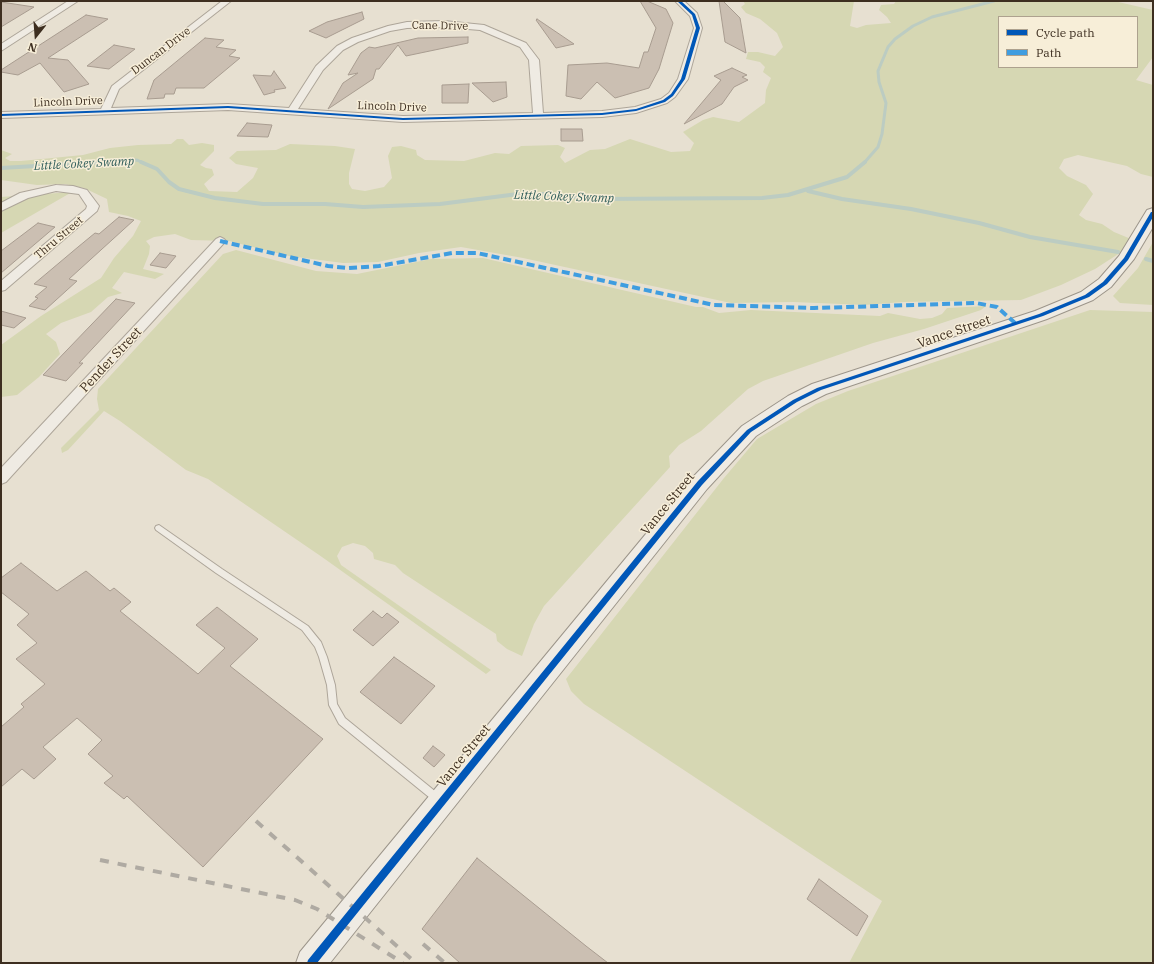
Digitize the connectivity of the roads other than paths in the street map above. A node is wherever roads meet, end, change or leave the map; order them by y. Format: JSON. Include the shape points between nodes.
{"nodes":[{"id":1,"x":74,"y":1,"type":"edge"},
{"id":2,"x":227,"y":1,"type":"edge"},
{"id":3,"x":679,"y":1,"type":"edge"},
{"id":4,"x":1,"y":48,"type":"edge"},
{"id":5,"x":105,"y":110,"type":"junction"},
{"id":6,"x":291,"y":112,"type":"junction"},
{"id":7,"x":1,"y":114,"type":"edge"},
{"id":8,"x":538,"y":115,"type":"junction"},
{"id":9,"x":1,"y":208,"type":"edge"},
{"id":10,"x":1153,"y":213,"type":"edge"},
{"id":11,"x":220,"y":241,"type":"dead end"},
{"id":12,"x":1,"y":287,"type":"edge"},
{"id":13,"x":1,"y":478,"type":"edge"},
{"id":14,"x":159,"y":528,"type":"dead end"},
{"id":15,"x":442,"y":802,"type":"junction"},
{"id":16,"x":311,"y":963,"type":"edge"}],
"edges":[{"from":1,"to":4,"type":"street"},
{"from":2,"to":5,"type":"street","name":"Duncan Drive","via":[[121,82],[115,88]]},
{"from":3,"to":8,"type":"street","name":"Lincoln Drive","via":[[694,15],[698,28],[683,79],[672,94],[651,106],[620,113]]},
{"from":5,"to":6,"type":"street","name":"Lincoln Drive","via":[[220,107]]},
{"from":5,"to":7,"type":"street","name":"Lincoln Drive"},
{"from":6,"to":8,"type":"street","name":"Lincoln Drive","via":[[403,119]]},
{"from":6,"to":8,"type":"street","name":"Cane Drive","via":[[319,68],[340,48],[388,29],[407,25],[444,24],[481,27],[523,45],[534,60]]},
{"from":9,"to":12,"type":"street","name":"Thru Street","via":[[24,195],[56,188],[83,192],[93,206],[91,211]]},
{"from":10,"to":15,"type":"street","name":"Vance Street","via":[[1126,259],[1105,283],[1087,296],[1041,315],[820,389],[795,401],[749,431],[700,483]]},
{"from":11,"to":13,"type":"street","name":"Pender Street"},
{"from":14,"to":15,"type":"lane","via":[[305,628],[324,657],[333,704],[342,721]]},
{"from":15,"to":16,"type":"street","name":"Vance Street"}]}
